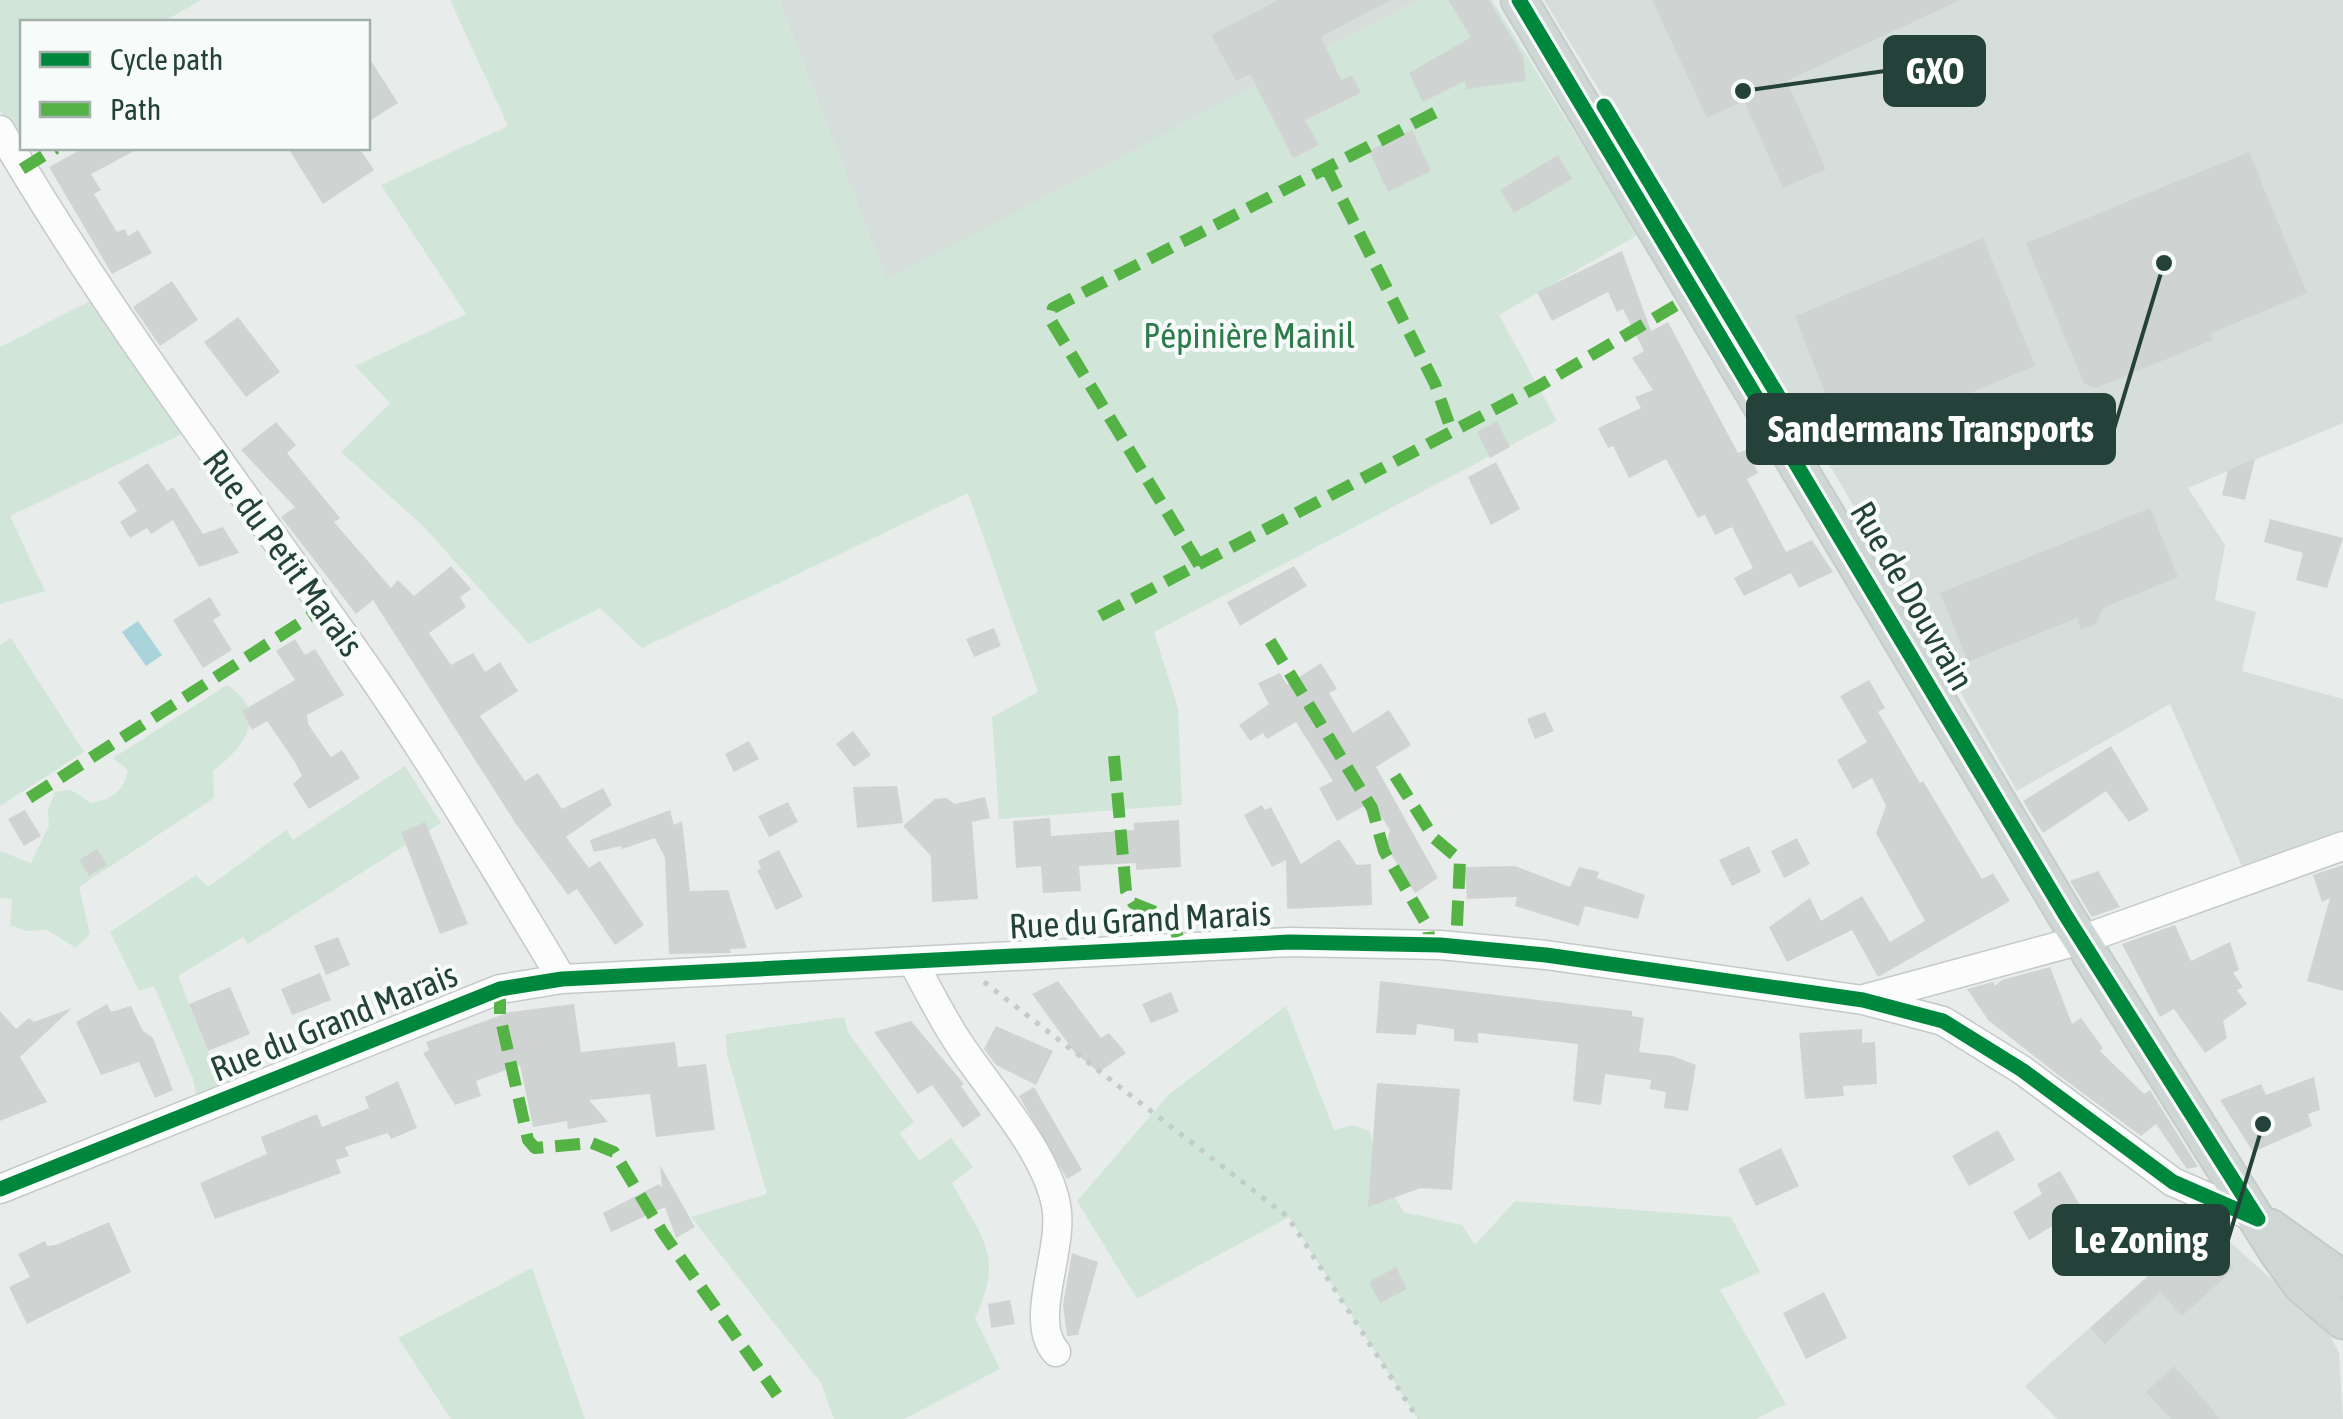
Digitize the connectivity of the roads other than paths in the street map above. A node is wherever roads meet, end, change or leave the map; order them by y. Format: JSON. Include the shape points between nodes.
{"nodes":[{"id":1,"x":1519,"y":0,"type":"edge"},
{"id":2,"x":0,"y":130,"type":"edge"},
{"id":3,"x":2343,"y":846,"type":"edge"},
{"id":4,"x":2081,"y":940,"type":"junction"},
{"id":5,"x":912,"y":962,"type":"junction"},
{"id":6,"x":562,"y":980,"type":"junction"},
{"id":7,"x":1862,"y":1000,"type":"junction"},
{"id":8,"x":0,"y":1189,"type":"edge"},
{"id":9,"x":2258,"y":1219,"type":"junction"},
{"id":10,"x":2343,"y":1279,"type":"edge"},
{"id":11,"x":2343,"y":1321,"type":"edge"},
{"id":12,"x":1056,"y":1352,"type":"dead end"}],
"edges":[{"from":1,"to":4,"type":"main road","name":"Rue de Douvrain"},
{"from":2,"to":6,"type":"street","name":"Rue du Petit Marais","via":[[150,368],[456,802]]},
{"from":3,"to":4,"type":"street"},
{"from":4,"to":7,"type":"street"},
{"from":4,"to":9,"type":"main road","name":"Rue de Douvrain"},
{"from":5,"to":6,"type":"street","name":"Rue du Grand Marais"},
{"from":5,"to":7,"type":"street","name":"Rue du Grand Marais","via":[[1290,942],[1440,945]]},
{"from":5,"to":12,"type":"street","via":[[1052,1188],[1060,1230],[1042,1328]]},
{"from":6,"to":8,"type":"street","name":"Rue du Grand Marais","via":[[487,993]]},
{"from":7,"to":9,"type":"street","name":"Rue du Grand Marais","via":[[1943,1020],[2173,1182]]},
{"from":9,"to":10,"type":"main road","name":"Rue de Douvrain"},
{"from":9,"to":11,"type":"main road","name":"Rue de Douvrain","via":[[2302,1286]]}]}
